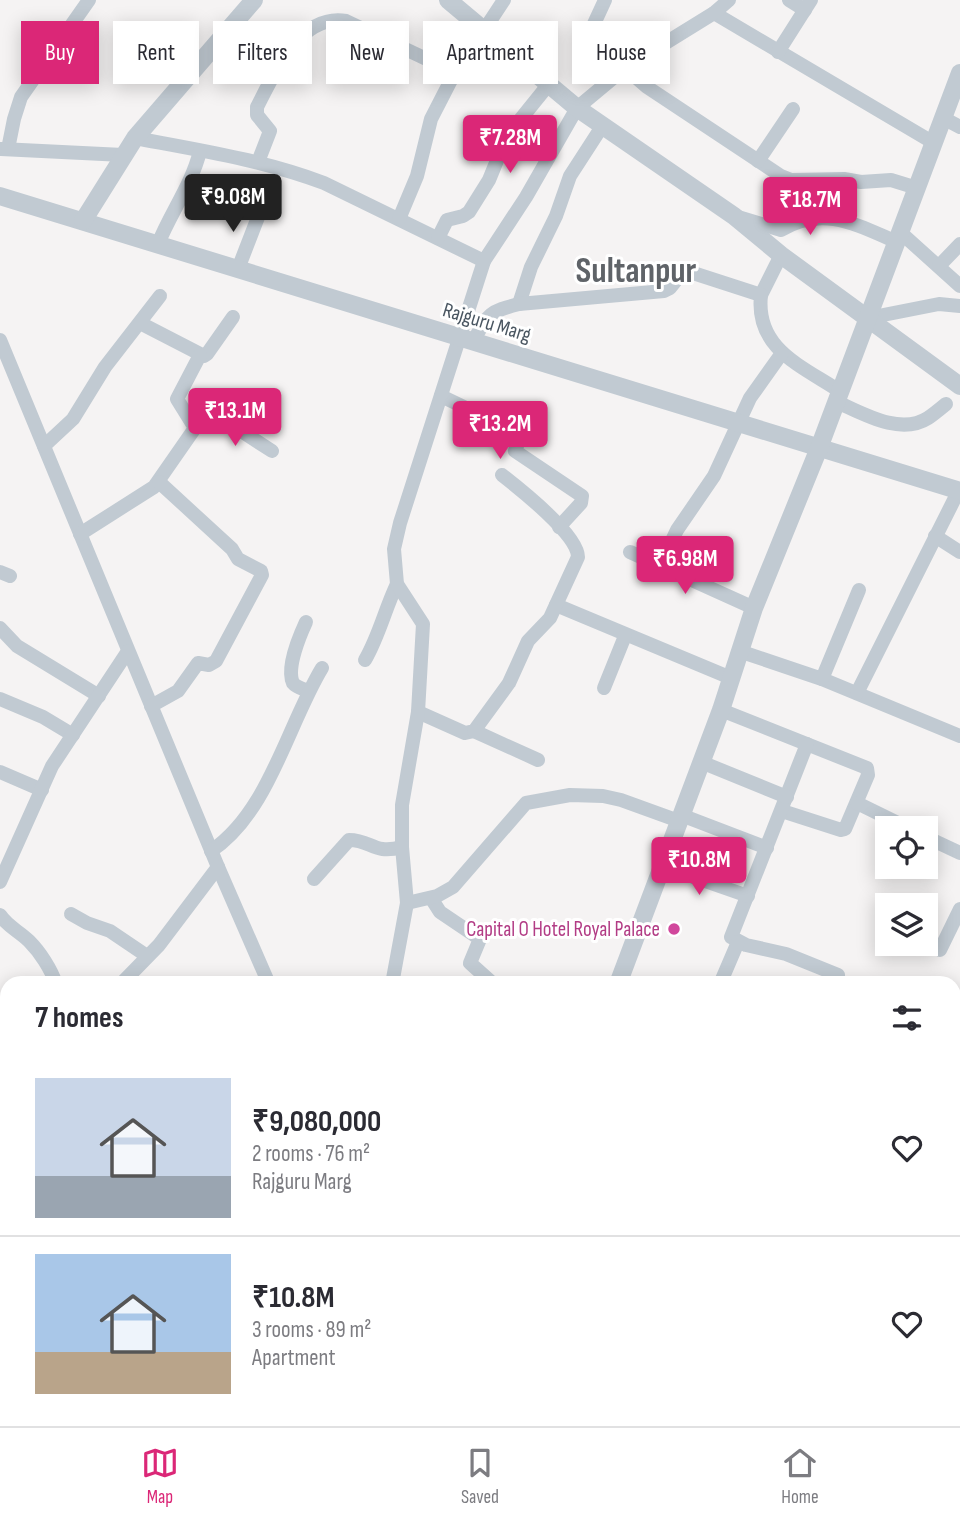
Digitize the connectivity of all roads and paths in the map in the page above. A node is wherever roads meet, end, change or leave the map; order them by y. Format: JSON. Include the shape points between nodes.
{"nodes":[{"id":1,"x":89,"y":0,"type":"edge"},
{"id":2,"x":254,"y":0,"type":"edge"},
{"id":3,"x":449,"y":0,"type":"edge"},
{"id":4,"x":505,"y":0,"type":"edge"},
{"id":5,"x":605,"y":0,"type":"edge"},
{"id":6,"x":729,"y":0,"type":"edge"},
{"id":7,"x":789,"y":0,"type":"edge"},
{"id":8,"x":808,"y":5,"type":"edge"},
{"id":9,"x":714,"y":13,"type":"junction"},
{"id":10,"x":473,"y":21,"type":"edge"},
{"id":11,"x":492,"y":21,"type":"edge"},
{"id":12,"x":595,"y":21,"type":"edge"},
{"id":13,"x":670,"y":40,"type":"edge"},
{"id":14,"x":778,"y":52,"type":"junction"},
{"id":15,"x":423,"y":57,"type":"edge"},
{"id":16,"x":960,"y":73,"type":"edge"},
{"id":17,"x":450,"y":84,"type":"edge"},
{"id":18,"x":549,"y":84,"type":"joint"},
{"id":19,"x":606,"y":84,"type":"edge"},
{"id":20,"x":644,"y":84,"type":"edge"},
{"id":21,"x":578,"y":108,"type":"junction"},
{"id":22,"x":793,"y":109,"type":"dead end"},
{"id":23,"x":943,"y":118,"type":"junction"},
{"id":24,"x":603,"y":125,"type":"junction"},
{"id":25,"x":960,"y":127,"type":"edge"},
{"id":26,"x":135,"y":138,"type":"junction"},
{"id":27,"x":934,"y":143,"type":"junction"},
{"id":28,"x":4,"y":149,"type":"edge"},
{"id":29,"x":200,"y":151,"type":"junction"},
{"id":30,"x":123,"y":155,"type":"junction"},
{"id":31,"x":258,"y":162,"type":"junction"},
{"id":32,"x":758,"y":162,"type":"junction"},
{"id":33,"x":917,"y":188,"type":"junction"},
{"id":34,"x":0,"y":196,"type":"edge"},
{"id":35,"x":260,"y":212,"type":"dead end"},
{"id":36,"x":734,"y":216,"type":"junction"},
{"id":37,"x":399,"y":219,"type":"junction"},
{"id":38,"x":83,"y":221,"type":"junction"},
{"id":39,"x":899,"y":237,"type":"junction"},
{"id":40,"x":438,"y":238,"type":"junction"},
{"id":41,"x":158,"y":244,"type":"junction"},
{"id":42,"x":960,"y":244,"type":"edge"},
{"id":43,"x":781,"y":255,"type":"junction"},
{"id":44,"x":484,"y":261,"type":"junction"},
{"id":45,"x":939,"y":266,"type":"junction"},
{"id":46,"x":238,"y":269,"type":"junction"},
{"id":47,"x":960,"y":286,"type":"edge"},
{"id":48,"x":761,"y":295,"type":"junction"},
{"id":49,"x":160,"y":296,"type":"dead end"},
{"id":50,"x":519,"y":304,"type":"junction"},
{"id":51,"x":960,"y":306,"type":"edge"},
{"id":52,"x":233,"y":317,"type":"dead end"},
{"id":53,"x":868,"y":318,"type":"junction"},
{"id":54,"x":140,"y":323,"type":"junction"},
{"id":55,"x":466,"y":340,"type":"junction"},
{"id":56,"x":1,"y":348,"type":"edge"},
{"id":57,"x":782,"y":353,"type":"junction"},
{"id":58,"x":200,"y":355,"type":"junction"},
{"id":59,"x":960,"y":386,"type":"edge"},
{"id":60,"x":441,"y":396,"type":"junction"},
{"id":61,"x":839,"y":397,"type":"junction"},
{"id":62,"x":946,"y":404,"type":"dead end"},
{"id":63,"x":738,"y":423,"type":"junction"},
{"id":64,"x":194,"y":424,"type":"junction"},
{"id":65,"x":44,"y":446,"type":"junction"},
{"id":66,"x":820,"y":448,"type":"junction"},
{"id":67,"x":272,"y":451,"type":"dead end"},
{"id":68,"x":502,"y":475,"type":"dead end"},
{"id":69,"x":159,"y":482,"type":"junction"},
{"id":70,"x":959,"y":491,"type":"edge"},
{"id":71,"x":559,"y":527,"type":"junction"},
{"id":72,"x":80,"y":534,"type":"junction"},
{"id":73,"x":936,"y":536,"type":"junction"},
{"id":74,"x":630,"y":552,"type":"dead end"},
{"id":75,"x":960,"y":552,"type":"edge"},
{"id":76,"x":660,"y":566,"type":"junction"},
{"id":77,"x":397,"y":584,"type":"junction"},
{"id":78,"x":859,"y":590,"type":"dead end"},
{"id":79,"x":556,"y":605,"type":"junction"},
{"id":80,"x":754,"y":608,"type":"junction"},
{"id":81,"x":306,"y":622,"type":"dead end"},
{"id":82,"x":0,"y":628,"type":"edge"},
{"id":83,"x":625,"y":636,"type":"junction"},
{"id":84,"x":128,"y":651,"type":"junction"},
{"id":85,"x":739,"y":651,"type":"junction"},
{"id":86,"x":365,"y":660,"type":"dead end"},
{"id":87,"x":323,"y":668,"type":"dead end"},
{"id":88,"x":731,"y":678,"type":"junction"},
{"id":89,"x":822,"y":679,"type":"junction"},
{"id":90,"x":604,"y":688,"type":"dead end"},
{"id":91,"x":308,"y":691,"type":"junction"},
{"id":92,"x":857,"y":693,"type":"junction"},
{"id":93,"x":99,"y":696,"type":"junction"},
{"id":94,"x":0,"y":699,"type":"edge"},
{"id":95,"x":151,"y":706,"type":"junction"},
{"id":96,"x":721,"y":710,"type":"junction"},
{"id":97,"x":418,"y":712,"type":"junction"},
{"id":98,"x":474,"y":731,"type":"junction"},
{"id":99,"x":73,"y":735,"type":"junction"},
{"id":100,"x":960,"y":736,"type":"edge"},
{"id":101,"x":807,"y":744,"type":"junction"},
{"id":102,"x":538,"y":760,"type":"dead end"},
{"id":103,"x":701,"y":762,"type":"junction"},
{"id":104,"x":0,"y":772,"type":"edge"},
{"id":105,"x":42,"y":790,"type":"junction"},
{"id":106,"x":787,"y":797,"type":"junction"},
{"id":107,"x":857,"y":803,"type":"junction"},
{"id":108,"x":782,"y":811,"type":"junction"},
{"id":109,"x":884,"y":816,"type":"edge"},
{"id":110,"x":680,"y":818,"type":"junction"},
{"id":111,"x":938,"y":842,"type":"edge"},
{"id":112,"x":402,"y":847,"type":"junction"},
{"id":113,"x":767,"y":848,"type":"junction"},
{"id":114,"x":211,"y":850,"type":"junction"},
{"id":115,"x":960,"y":853,"type":"edge"},
{"id":116,"x":662,"y":866,"type":"junction"},
{"id":117,"x":218,"y":867,"type":"junction"},
{"id":118,"x":314,"y":879,"type":"dead end"},
{"id":119,"x":0,"y":881,"type":"edge"},
{"id":120,"x":748,"y":896,"type":"junction"},
{"id":121,"x":431,"y":898,"type":"junction"},
{"id":122,"x":407,"y":902,"type":"junction"},
{"id":123,"x":960,"y":909,"type":"edge"},
{"id":124,"x":71,"y":914,"type":"dead end"},
{"id":125,"x":0,"y":915,"type":"edge"},
{"id":126,"x":737,"y":942,"type":"junction"},
{"id":127,"x":940,"y":950,"type":"dead end"},
{"id":128,"x":148,"y":956,"type":"junction"},
{"id":129,"x":838,"y":975,"type":"dead end"},
{"id":130,"x":53,"y":976,"type":"edge"},
{"id":131,"x":129,"y":976,"type":"edge"},
{"id":132,"x":266,"y":976,"type":"edge"},
{"id":133,"x":393,"y":976,"type":"edge"},
{"id":134,"x":484,"y":976,"type":"edge"},
{"id":135,"x":621,"y":976,"type":"edge"},
{"id":136,"x":723,"y":976,"type":"edge"}],
"edges":[{"from":1,"to":28,"type":"street","via":[[21,97]]},
{"from":2,"to":26,"type":"street"},
{"from":3,"to":10,"type":"street"},
{"from":4,"to":11,"type":"street"},
{"from":5,"to":12,"type":"street"},
{"from":6,"to":9,"type":"street"},
{"from":7,"to":8,"type":"street"},
{"from":8,"to":14,"type":"street"},
{"from":9,"to":13,"type":"street"},
{"from":9,"to":14,"type":"street"},
{"from":14,"to":27,"type":"street"},
{"from":15,"to":31,"type":"street","via":[[346,21],[319,24],[302,35],[257,107],[257,115],[270,131]]},
{"from":16,"to":23,"type":"street"},
{"from":17,"to":37,"type":"street","via":[[428,128],[417,176]]},
{"from":18,"to":21,"type":"street"},
{"from":18,"to":40,"type":"street","via":[[507,136],[489,180],[469,212],[447,220]]},
{"from":19,"to":21,"type":"street"},
{"from":20,"to":32,"type":"street"},
{"from":21,"to":24,"type":"street"},
{"from":21,"to":44,"type":"street"},
{"from":22,"to":32,"type":"street"},
{"from":23,"to":25,"type":"street"},
{"from":23,"to":27,"type":"street"},
{"from":24,"to":36,"type":"street"},
{"from":24,"to":50,"type":"street","via":[[570,176]]},
{"from":26,"to":29,"type":"street"},
{"from":26,"to":30,"type":"street"},
{"from":27,"to":33,"type":"street"},
{"from":28,"to":30,"type":"street"},
{"from":29,"to":31,"type":"street"},
{"from":29,"to":41,"type":"street","via":[[190,182]]},
{"from":30,"to":38,"type":"street"},
{"from":31,"to":37,"type":"street","via":[[324,183]]},
{"from":32,"to":33,"type":"street","via":[[791,180],[891,180]]},
{"from":33,"to":39,"type":"street"},
{"from":34,"to":38,"type":"street","name":"Rajguru Marg"},
{"from":35,"to":46,"type":"street"},
{"from":36,"to":39,"type":"street","via":[[780,230],[796,222],[834,218]]},
{"from":36,"to":43,"type":"street"},
{"from":37,"to":40,"type":"street"},
{"from":38,"to":41,"type":"street","name":"Rajguru Marg"},
{"from":39,"to":45,"type":"street"},
{"from":39,"to":53,"type":"street"},
{"from":40,"to":44,"type":"street"},
{"from":41,"to":46,"type":"street","name":"Rajguru Marg"},
{"from":42,"to":45,"type":"street"},
{"from":43,"to":48,"type":"street"},
{"from":43,"to":53,"type":"street"},
{"from":44,"to":55,"type":"street"},
{"from":45,"to":47,"type":"street"},
{"from":46,"to":55,"type":"street","name":"Rajguru Marg"},
{"from":48,"to":50,"type":"street","via":[[690,272],[682,273],[664,291]]},
{"from":48,"to":57,"type":"street","via":[[765,330]]},
{"from":49,"to":54,"type":"street"},
{"from":50,"to":55,"type":"street","via":[[496,310]]},
{"from":51,"to":53,"type":"street","via":[[939,304]]},
{"from":52,"to":58,"type":"street","via":[[208,354]]},
{"from":53,"to":59,"type":"street"},
{"from":53,"to":61,"type":"street"},
{"from":54,"to":58,"type":"street"},
{"from":54,"to":65,"type":"street","via":[[73,419]]},
{"from":55,"to":60,"type":"street"},
{"from":55,"to":63,"type":"street","name":"Rajguru Marg"},
{"from":56,"to":65,"type":"street"},
{"from":57,"to":61,"type":"street"},
{"from":57,"to":63,"type":"street","via":[[755,389]]},
{"from":58,"to":64,"type":"street","via":[[177,399]]},
{"from":60,"to":71,"type":"street","via":[[518,433],[516,452],[582,496]]},
{"from":60,"to":77,"type":"street","via":[[400,523],[394,549]]},
{"from":61,"to":62,"type":"street","via":[[875,419],[901,424],[927,419]]},
{"from":61,"to":66,"type":"street"},
{"from":63,"to":66,"type":"street","name":"Rajguru Marg"},
{"from":63,"to":76,"type":"street","via":[[708,487],[677,530]]},
{"from":64,"to":67,"type":"street","via":[[205,412],[212,412]]},
{"from":64,"to":69,"type":"street"},
{"from":65,"to":72,"type":"street"},
{"from":66,"to":70,"type":"street","name":"Rajguru Marg"},
{"from":66,"to":80,"type":"street"},
{"from":68,"to":71,"type":"street"},
{"from":69,"to":72,"type":"street"},
{"from":69,"to":95,"type":"street","via":[[238,559],[262,575],[216,661],[198,663],[178,691]]},
{"from":70,"to":73,"type":"street"},
{"from":71,"to":79,"type":"street","via":[[578,552]]},
{"from":72,"to":84,"type":"street"},
{"from":73,"to":75,"type":"street"},
{"from":73,"to":92,"type":"street"},
{"from":74,"to":76,"type":"street"},
{"from":76,"to":80,"type":"street"},
{"from":77,"to":86,"type":"street"},
{"from":77,"to":97,"type":"street","via":[[423,625]]},
{"from":78,"to":89,"type":"street"},
{"from":79,"to":83,"type":"street"},
{"from":79,"to":98,"type":"street","via":[[547,624],[528,641],[509,683]]},
{"from":80,"to":85,"type":"street"},
{"from":81,"to":91,"type":"street","via":[[296,646],[292,678],[296,686]]},
{"from":82,"to":93,"type":"street","via":[[17,646]]},
{"from":83,"to":88,"type":"street"},
{"from":83,"to":90,"type":"street"},
{"from":84,"to":93,"type":"street"},
{"from":84,"to":95,"type":"street"},
{"from":85,"to":88,"type":"street"},
{"from":85,"to":89,"type":"street"},
{"from":87,"to":91,"type":"street"},
{"from":88,"to":96,"type":"street"},
{"from":89,"to":92,"type":"street"},
{"from":91,"to":114,"type":"street","via":[[258,800],[235,832]]},
{"from":92,"to":100,"type":"street"},
{"from":93,"to":99,"type":"street"},
{"from":94,"to":99,"type":"street"},
{"from":95,"to":114,"type":"street"},
{"from":96,"to":101,"type":"street"},
{"from":96,"to":103,"type":"street"},
{"from":97,"to":98,"type":"street","via":[[465,733]]},
{"from":97,"to":112,"type":"street","via":[[402,805]]},
{"from":98,"to":102,"type":"street"},
{"from":99,"to":105,"type":"street"},
{"from":101,"to":106,"type":"street"},
{"from":101,"to":107,"type":"street","via":[[867,768]]},
{"from":103,"to":106,"type":"street"},
{"from":103,"to":110,"type":"street"},
{"from":104,"to":105,"type":"street"},
{"from":105,"to":119,"type":"street"},
{"from":106,"to":108,"type":"street"},
{"from":107,"to":108,"type":"street","via":[[844,830]]},
{"from":107,"to":109,"type":"street"},
{"from":108,"to":113,"type":"street"},
{"from":110,"to":113,"type":"street"},
{"from":110,"to":116,"type":"street"},
{"from":110,"to":121,"type":"street","via":[[603,796],[570,795],[526,803],[453,887]]},
{"from":111,"to":115,"type":"street"},
{"from":112,"to":118,"type":"street","via":[[383,850],[349,840]]},
{"from":112,"to":122,"type":"street"},
{"from":113,"to":120,"type":"street"},
{"from":114,"to":117,"type":"street"},
{"from":116,"to":120,"type":"street"},
{"from":116,"to":135,"type":"street"},
{"from":117,"to":128,"type":"street"},
{"from":117,"to":132,"type":"street"},
{"from":120,"to":126,"type":"street","via":[[731,933]]},
{"from":121,"to":122,"type":"street"},
{"from":121,"to":134,"type":"street","via":[[440,912],[480,939],[470,963]]},
{"from":122,"to":133,"type":"street"},
{"from":123,"to":127,"type":"street"},
{"from":124,"to":128,"type":"street","via":[[110,931]]},
{"from":125,"to":130,"type":"street","via":[[30,943]]},
{"from":126,"to":129,"type":"street","via":[[786,954]]},
{"from":126,"to":136,"type":"street"},
{"from":128,"to":131,"type":"street"}]}
